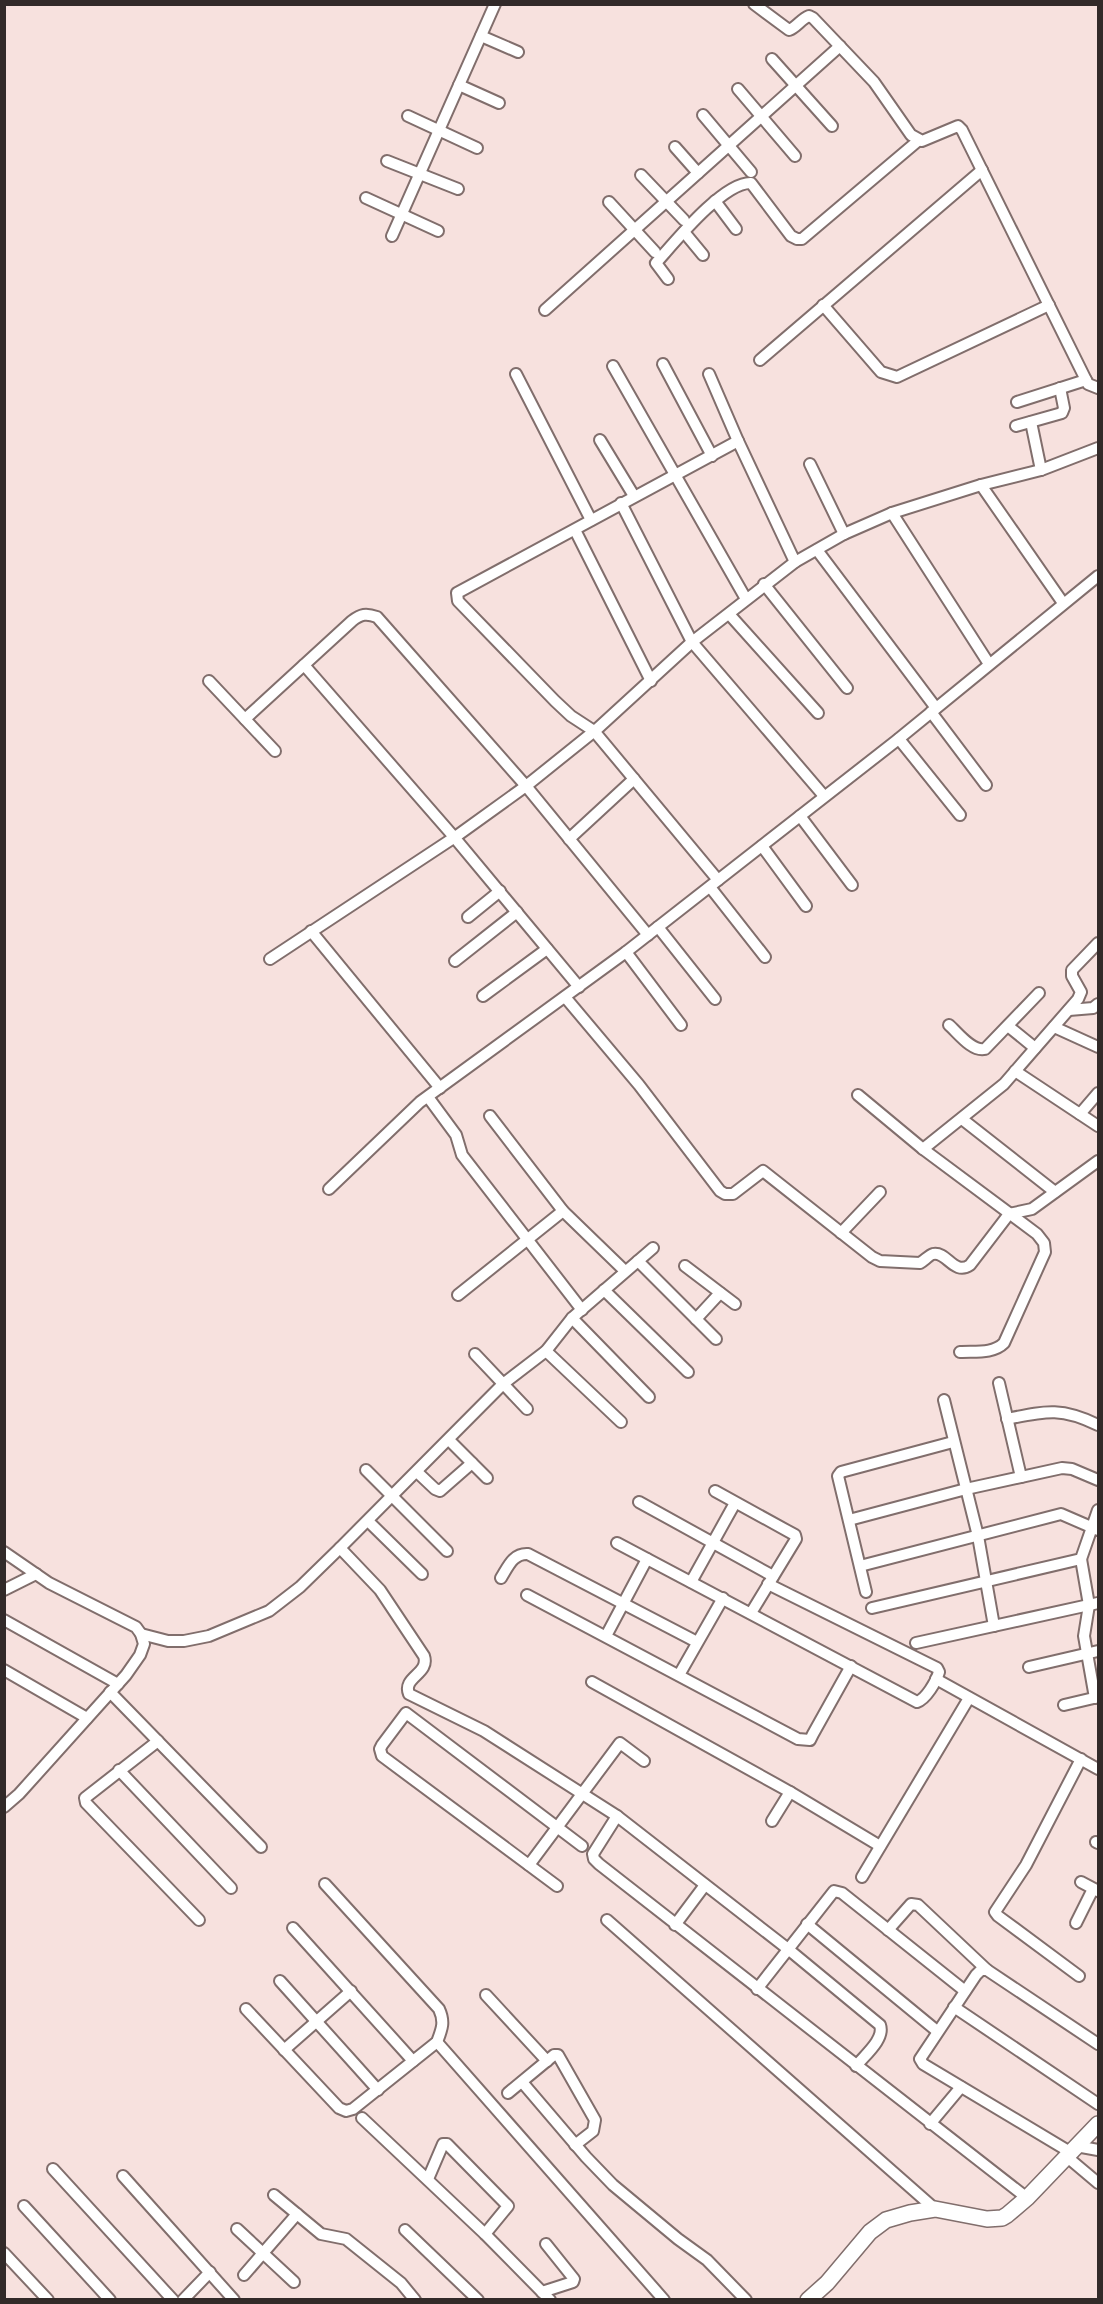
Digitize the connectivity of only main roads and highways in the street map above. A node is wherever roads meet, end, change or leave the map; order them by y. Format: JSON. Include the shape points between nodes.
{"nodes":[{"id":1,"x":1098,"y":2124,"type":"edge"},
{"id":2,"x":808,"y":2300,"type":"edge"}],
"edges":[{"from":1,"to":2,"type":"main road","via":[[1007,2215],[996,2218],[935,2209],[886,2220],[870,2232]]}]}
